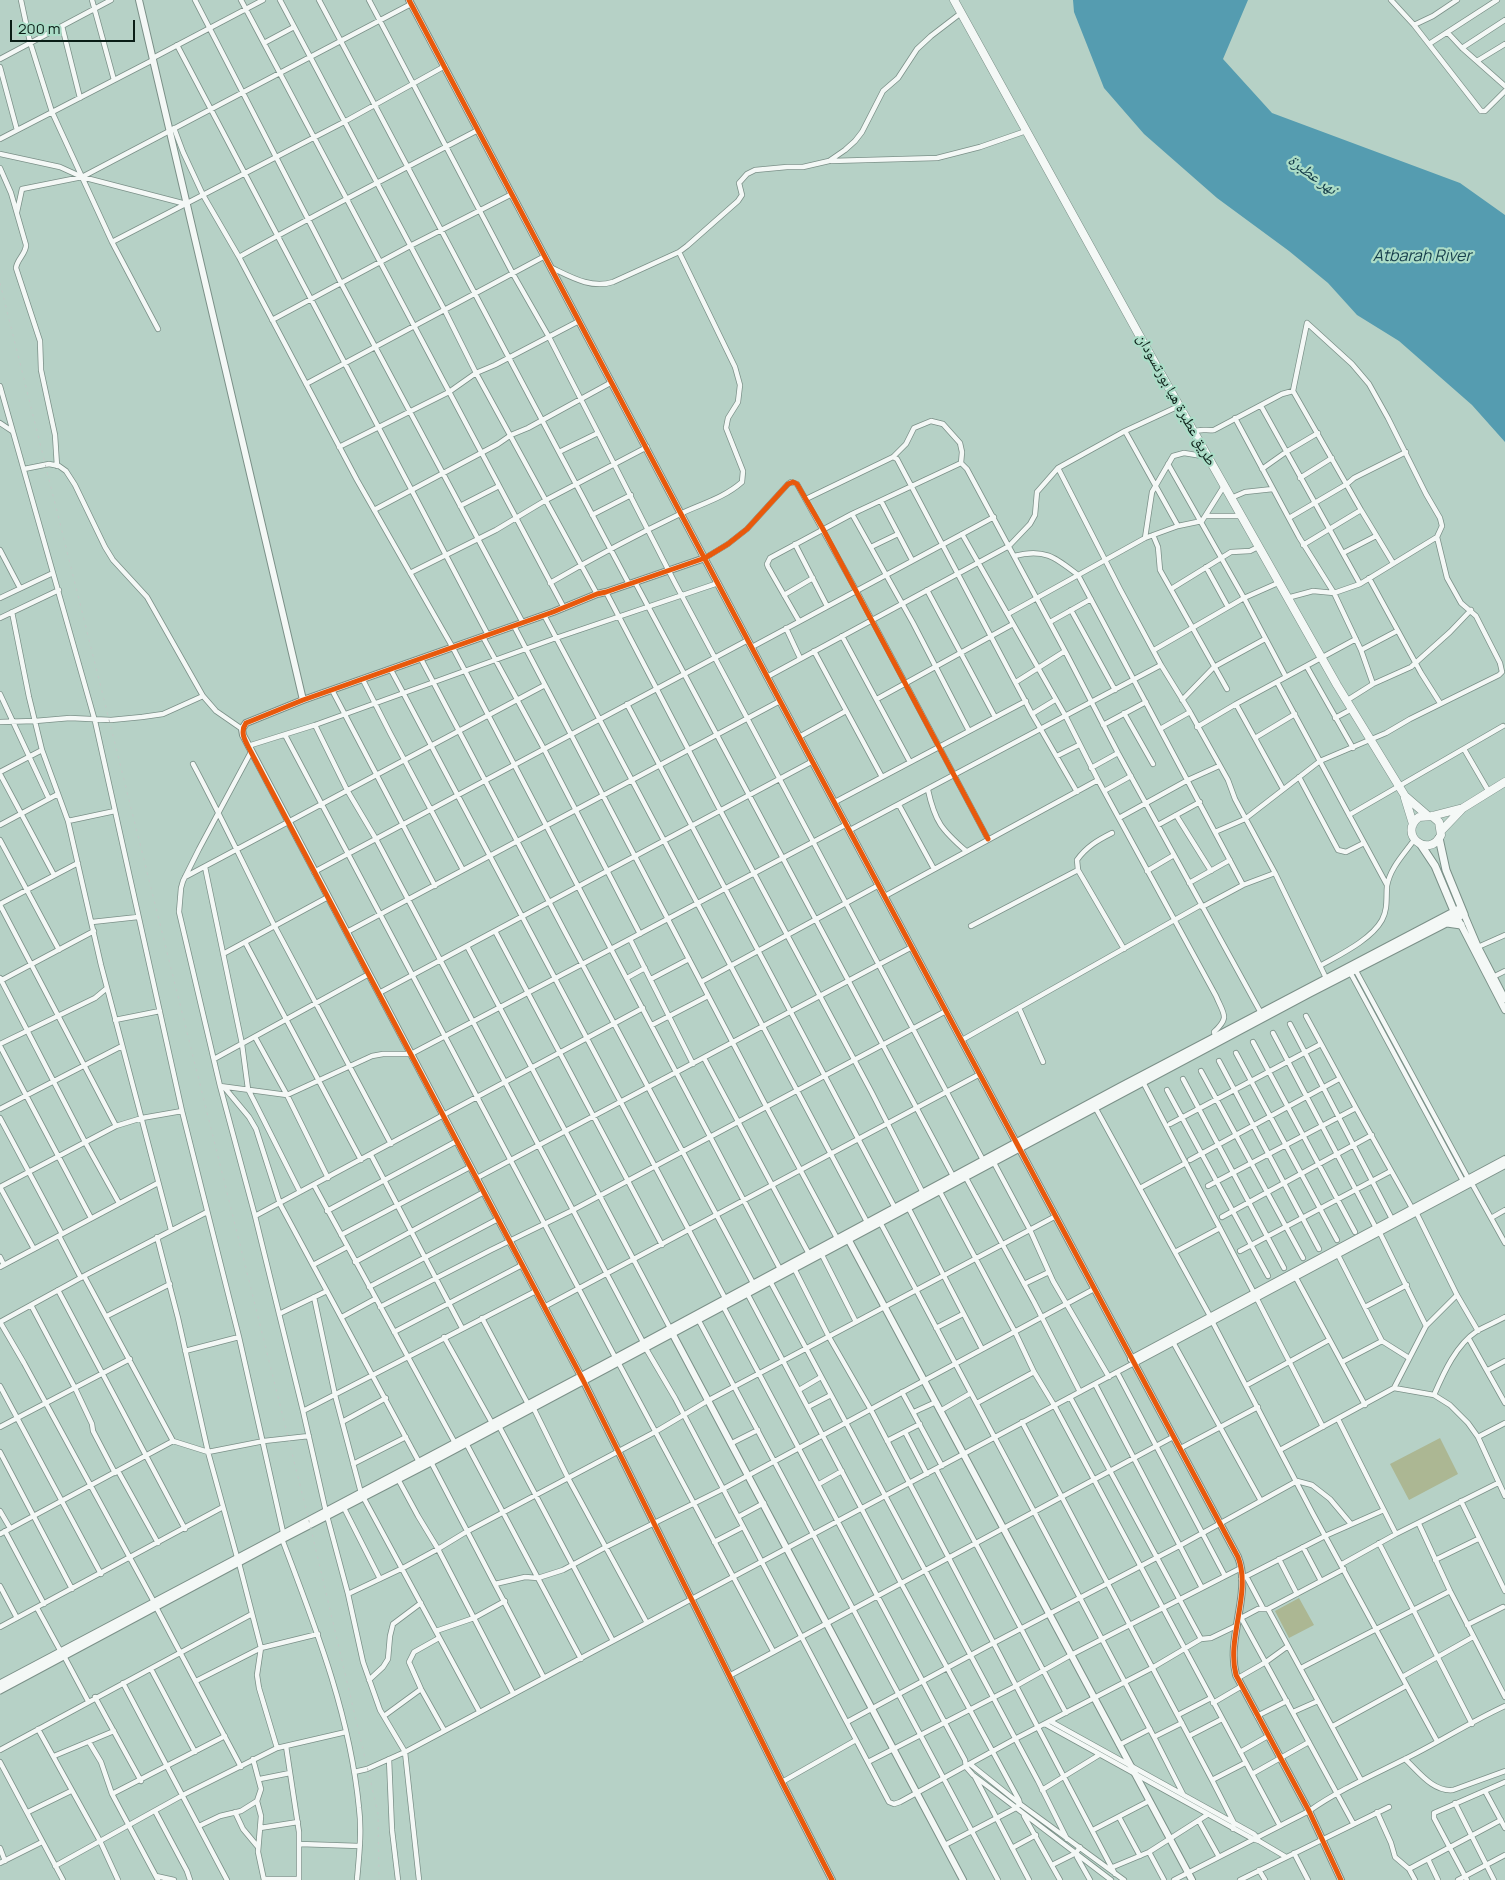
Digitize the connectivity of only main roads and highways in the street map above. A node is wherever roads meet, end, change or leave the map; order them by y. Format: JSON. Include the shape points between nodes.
{"nodes":[{"id":1,"x":954,"y":0,"type":"edge"},
{"id":2,"x":1505,"y":782,"type":"edge"},
{"id":3,"x":1405,"y":796,"type":"junction"},
{"id":4,"x":1463,"y":808,"type":"junction"},
{"id":5,"x":1430,"y":816,"type":"junction"},
{"id":6,"x":1413,"y":824,"type":"junction"},
{"id":7,"x":1440,"y":835,"type":"junction"},
{"id":8,"x":1418,"y":842,"type":"junction"},
{"id":9,"x":1458,"y":911,"type":"junction"},
{"id":10,"x":1443,"y":921,"type":"junction"},
{"id":11,"x":1461,"y":925,"type":"road end"},
{"id":12,"x":1217,"y":1040,"type":"junction"},
{"id":13,"x":1017,"y":1145,"type":"junction"},
{"id":14,"x":847,"y":1236,"type":"junction"},
{"id":15,"x":839,"y":1241,"type":"junction"},
{"id":16,"x":724,"y":1302,"type":"junction"},
{"id":17,"x":671,"y":1330,"type":"junction"},
{"id":18,"x":495,"y":1424,"type":"junction"},
{"id":19,"x":362,"y":1495,"type":"junction"},
{"id":20,"x":326,"y":1514,"type":"junction"},
{"id":21,"x":62,"y":1654,"type":"junction"},
{"id":22,"x":0,"y":1684,"type":"edge"},
{"id":23,"x":0,"y":1690,"type":"edge"}],
"edges":[{"from":1,"to":3,"type":"highway","name":"طريق عطبرة هيا بورتسودان","via":[[1278,583]]},
{"from":2,"to":4,"type":"highway"},
{"from":3,"to":5,"type":"highway"},
{"from":3,"to":6,"type":"highway"},
{"from":4,"to":5,"type":"highway"},
{"from":4,"to":7,"type":"highway"},
{"from":5,"to":6,"type":"highway","via":[[1419,817]]},
{"from":5,"to":7,"type":"highway","via":[[1439,822]]},
{"from":6,"to":8,"type":"highway","via":[[1411,832]]},
{"from":7,"to":8,"type":"highway","via":[[1431,845]]},
{"from":7,"to":9,"type":"main road"},
{"from":8,"to":9,"type":"main road","via":[[1435,866]]},
{"from":9,"to":10,"type":"main road"},
{"from":9,"to":10,"type":"main road"},
{"from":10,"to":11,"type":"main road"},
{"from":10,"to":12,"type":"main road"},
{"from":10,"to":12,"type":"main road","via":[[1326,978]]},
{"from":12,"to":13,"type":"main road"},
{"from":12,"to":13,"type":"main road","via":[[1143,1082]]},
{"from":13,"to":14,"type":"main road","via":[[880,1222]]},
{"from":13,"to":14,"type":"main road","via":[[867,1222]]},
{"from":14,"to":15,"type":"main road"},
{"from":15,"to":16,"type":"main road","via":[[780,1269]]},
{"from":15,"to":16,"type":"main road","via":[[770,1281]]},
{"from":16,"to":17,"type":"main road"},
{"from":16,"to":17,"type":"main road","via":[[698,1319]]},
{"from":17,"to":18,"type":"main road"},
{"from":18,"to":19,"type":"main road"},
{"from":18,"to":19,"type":"main road","via":[[431,1462]]},
{"from":19,"to":20,"type":"main road"},
{"from":19,"to":20,"type":"main road","via":[[344,1508]]},
{"from":20,"to":21,"type":"main road"},
{"from":21,"to":22,"type":"main road"},
{"from":21,"to":23,"type":"main road"}]}
